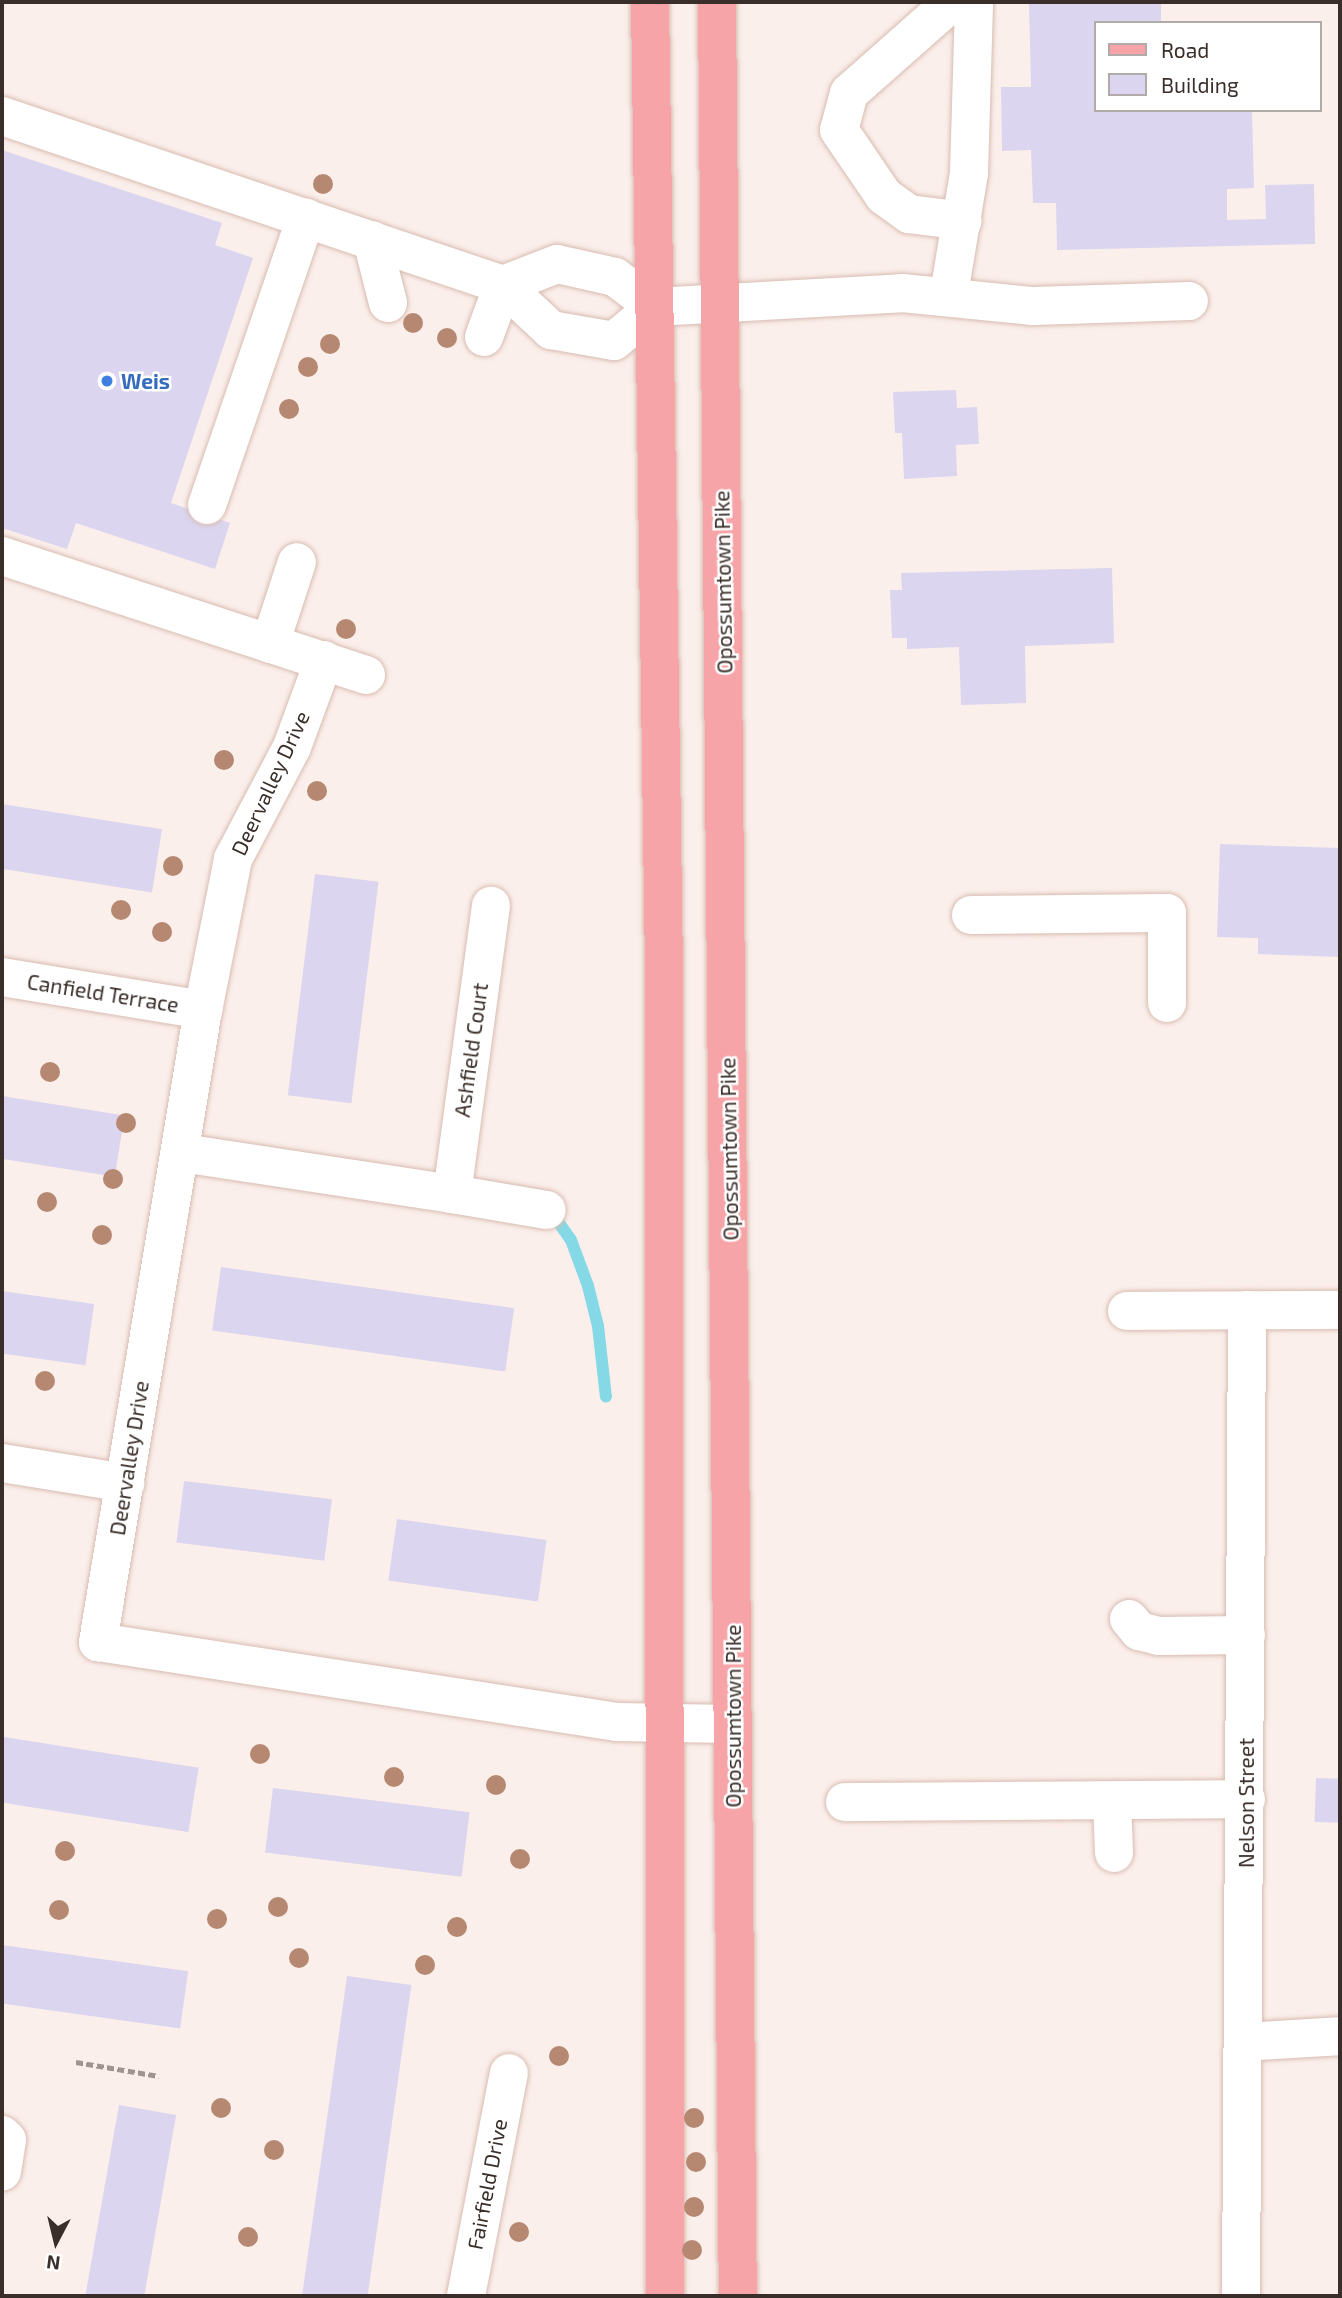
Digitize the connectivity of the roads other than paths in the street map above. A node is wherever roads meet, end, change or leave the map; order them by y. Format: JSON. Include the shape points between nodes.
{"nodes":[{"id":1,"x":650,"y":2,"type":"edge"},
{"id":2,"x":717,"y":2,"type":"edge"},
{"id":3,"x":952,"y":2,"type":"edge"},
{"id":4,"x":974,"y":2,"type":"edge"},
{"id":5,"x":2,"y":116,"type":"edge"},
{"id":6,"x":306,"y":218,"type":"junction"},
{"id":7,"x":963,"y":221,"type":"junction"},
{"id":8,"x":372,"y":240,"type":"junction"},
{"id":9,"x":503,"y":285,"type":"junction"},
{"id":10,"x":949,"y":294,"type":"junction"},
{"id":11,"x":1189,"y":301,"type":"dead end"},
{"id":12,"x":388,"y":303,"type":"dead end"},
{"id":13,"x":719,"y":303,"type":"junction"},
{"id":14,"x":655,"y":307,"type":"junction"},
{"id":15,"x":484,"y":337,"type":"dead end"},
{"id":16,"x":207,"y":505,"type":"dead end"},
{"id":17,"x":2,"y":556,"type":"edge"},
{"id":18,"x":297,"y":562,"type":"dead end"},
{"id":19,"x":270,"y":644,"type":"junction"},
{"id":20,"x":324,"y":660,"type":"junction"},
{"id":21,"x":366,"y":675,"type":"dead end"},
{"id":22,"x":491,"y":906,"type":"dead end"},
{"id":23,"x":971,"y":915,"type":"dead end"},
{"id":24,"x":2,"y":977,"type":"edge"},
{"id":25,"x":1167,"y":1003,"type":"dead end"},
{"id":26,"x":204,"y":1010,"type":"junction"},
{"id":27,"x":182,"y":1153,"type":"junction"},
{"id":28,"x":452,"y":1194,"type":"junction"},
{"id":29,"x":547,"y":1210,"type":"dead end"},
{"id":30,"x":1247,"y":1310,"type":"junction"},
{"id":31,"x":1340,"y":1310,"type":"edge"},
{"id":32,"x":1127,"y":1311,"type":"dead end"},
{"id":33,"x":2,"y":1463,"type":"edge"},
{"id":34,"x":125,"y":1483,"type":"junction"},
{"id":35,"x":1129,"y":1619,"type":"dead end"},
{"id":36,"x":1247,"y":1634,"type":"junction"},
{"id":37,"x":732,"y":1724,"type":"junction"},
{"id":38,"x":667,"y":1726,"type":"junction"},
{"id":39,"x":1246,"y":1799,"type":"junction"},
{"id":40,"x":1112,"y":1801,"type":"junction"},
{"id":41,"x":845,"y":1802,"type":"dead end"},
{"id":42,"x":1114,"y":1853,"type":"dead end"},
{"id":43,"x":1340,"y":2036,"type":"edge"},
{"id":44,"x":1244,"y":2042,"type":"junction"},
{"id":45,"x":509,"y":2073,"type":"dead end"},
{"id":46,"x":2,"y":2135,"type":"edge"},
{"id":47,"x":2,"y":2172,"type":"edge"},
{"id":48,"x":466,"y":2296,"type":"edge"},
{"id":49,"x":665,"y":2296,"type":"edge"},
{"id":50,"x":738,"y":2296,"type":"edge"},
{"id":51,"x":1241,"y":2296,"type":"edge"}],
"edges":[{"from":1,"to":14,"type":"main road"},
{"from":2,"to":13,"type":"main road","name":"Opossumtown Pike"},
{"from":3,"to":7,"type":"street","via":[[849,93],[839,130],[884,197],[909,214]]},
{"from":4,"to":7,"type":"street"},
{"from":5,"to":6,"type":"street"},
{"from":6,"to":8,"type":"street"},
{"from":6,"to":16,"type":"street"},
{"from":7,"to":10,"type":"street"},
{"from":8,"to":9,"type":"street"},
{"from":8,"to":12,"type":"street"},
{"from":9,"to":14,"type":"street","via":[[557,264],[615,277]]},
{"from":9,"to":14,"type":"street","via":[[551,330],[614,341]]},
{"from":9,"to":15,"type":"street"},
{"from":10,"to":11,"type":"street","via":[[1033,306]]},
{"from":10,"to":13,"type":"street"},
{"from":13,"to":14,"type":"street"},
{"from":13,"to":37,"type":"main road","name":"Opossumtown Pike"},
{"from":14,"to":38,"type":"main road"},
{"from":17,"to":19,"type":"street"},
{"from":18,"to":19,"type":"street"},
{"from":19,"to":20,"type":"street"},
{"from":20,"to":21,"type":"street"},
{"from":20,"to":26,"type":"street","name":"Deervalley Drive","via":[[292,747],[233,859]]},
{"from":22,"to":28,"type":"street","name":"Ashfield Court"},
{"from":23,"to":25,"type":"street","via":[[1167,913]]},
{"from":24,"to":26,"type":"street","name":"Canfield Terrace"},
{"from":26,"to":27,"type":"street","name":"Deervalley Drive"},
{"from":27,"to":28,"type":"street"},
{"from":27,"to":34,"type":"street","name":"Deervalley Drive"},
{"from":28,"to":29,"type":"street"},
{"from":30,"to":31,"type":"street"},
{"from":30,"to":32,"type":"street"},
{"from":30,"to":36,"type":"street","name":"Nelson Street"},
{"from":33,"to":34,"type":"street"},
{"from":34,"to":38,"type":"street","name":"Deervalley Drive","via":[[98,1642],[617,1723]]},
{"from":35,"to":36,"type":"street","via":[[1139,1631],[1159,1636]]},
{"from":36,"to":39,"type":"street","name":"Nelson Street"},
{"from":37,"to":38,"type":"street","name":"Deervalley Drive"},
{"from":37,"to":50,"type":"main road","name":"Opossumtown Pike"},
{"from":38,"to":49,"type":"main road"},
{"from":39,"to":40,"type":"street"},
{"from":39,"to":44,"type":"street","name":"Nelson Street"},
{"from":40,"to":41,"type":"street"},
{"from":40,"to":42,"type":"street"},
{"from":43,"to":44,"type":"street"},
{"from":44,"to":51,"type":"street","name":"Nelson Street"},
{"from":45,"to":48,"type":"street","name":"Fairfield Drive"},
{"from":46,"to":47,"type":"street","via":[[7,2140]]}]}
